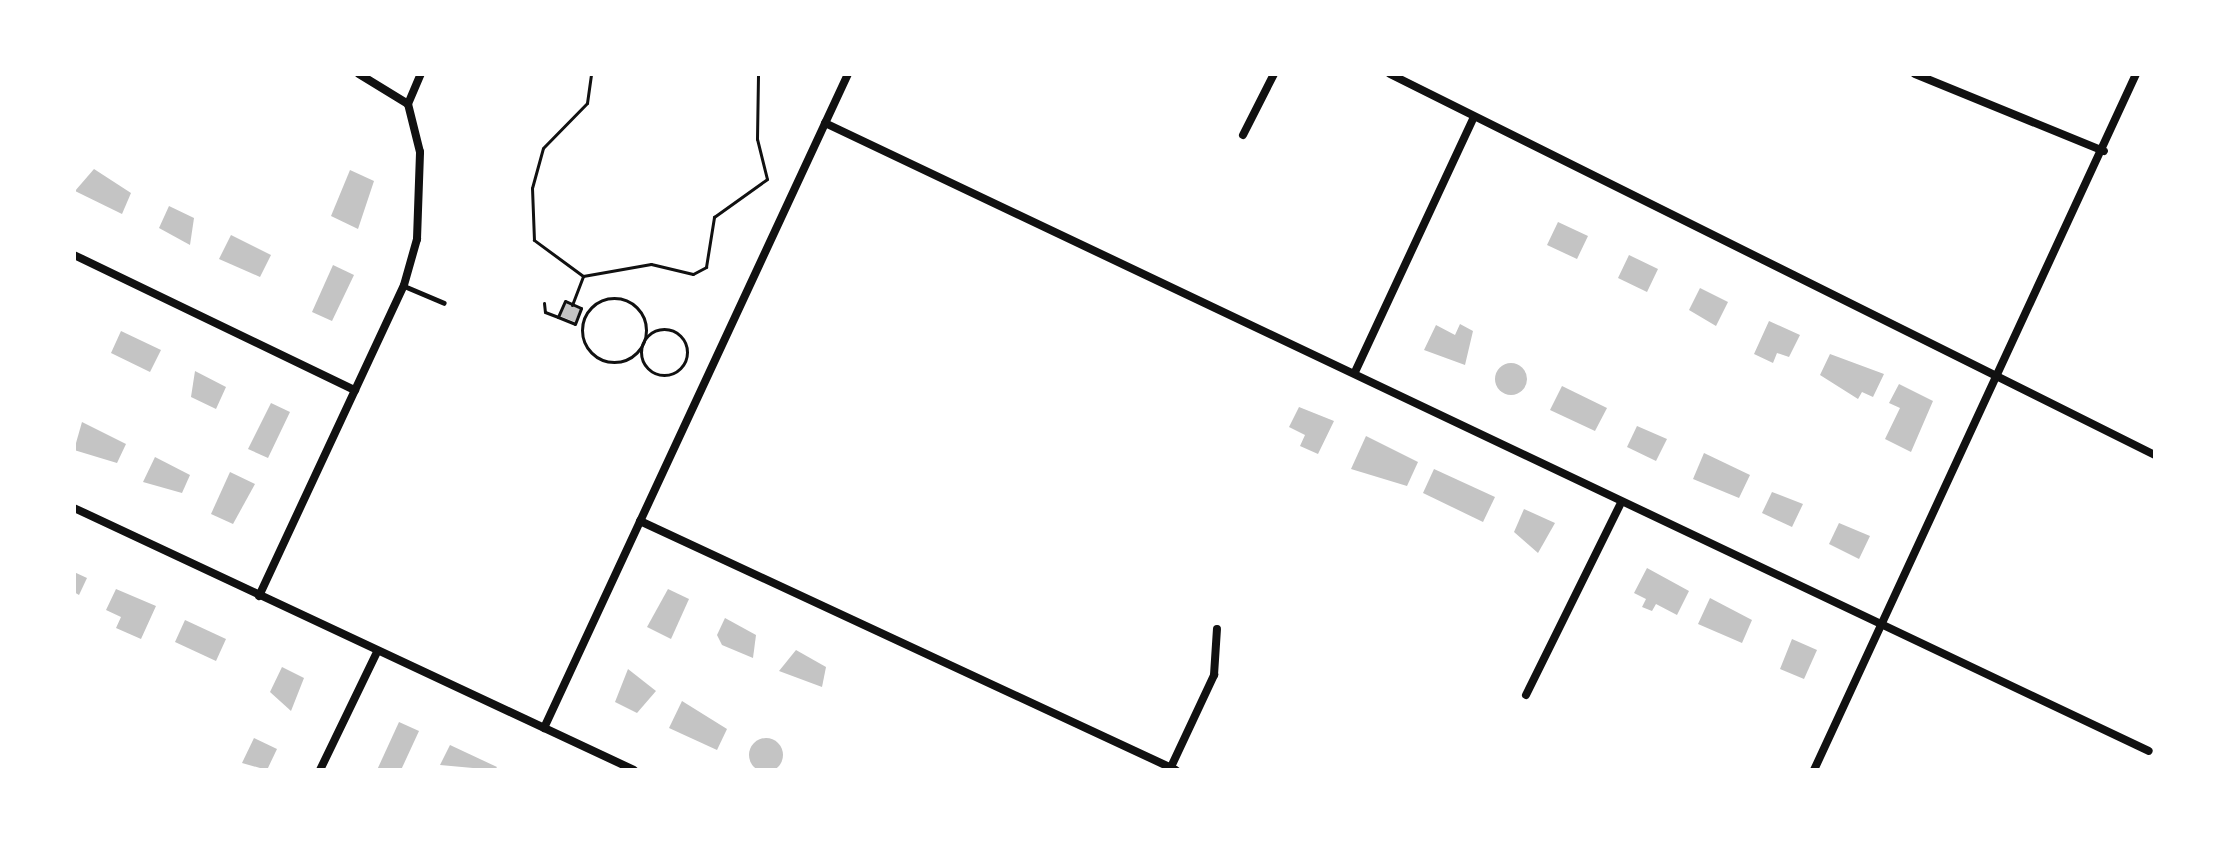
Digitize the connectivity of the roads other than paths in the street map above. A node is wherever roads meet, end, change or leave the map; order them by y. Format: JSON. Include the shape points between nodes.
{"nodes":[{"id":1,"x":359,"y":74,"type":"edge"},
{"id":2,"x":421,"y":74,"type":"edge"},
{"id":3,"x":848,"y":74,"type":"edge"},
{"id":4,"x":1274,"y":74,"type":"edge"},
{"id":5,"x":1390,"y":74,"type":"edge"},
{"id":6,"x":1915,"y":74,"type":"edge"},
{"id":7,"x":2136,"y":74,"type":"edge"},
{"id":8,"x":408,"y":104,"type":"junction"},
{"id":9,"x":1473,"y":119,"type":"junction"},
{"id":10,"x":825,"y":123,"type":"junction"},
{"id":11,"x":1243,"y":135,"type":"dead end"},
{"id":12,"x":2104,"y":151,"type":"junction"},
{"id":13,"x":74,"y":255,"type":"edge"},
{"id":14,"x":404,"y":285,"type":"junction"},
{"id":15,"x":444,"y":303,"type":"dead end"},
{"id":16,"x":1998,"y":371,"type":"junction"},
{"id":17,"x":1355,"y":372,"type":"junction"},
{"id":18,"x":355,"y":390,"type":"junction"},
{"id":19,"x":2155,"y":455,"type":"edge"},
{"id":20,"x":1620,"y":505,"type":"junction"},
{"id":21,"x":74,"y":508,"type":"edge"},
{"id":22,"x":640,"y":521,"type":"junction"},
{"id":23,"x":259,"y":596,"type":"junction"},
{"id":24,"x":1884,"y":624,"type":"junction"},
{"id":25,"x":1217,"y":629,"type":"dead end"},
{"id":26,"x":377,"y":652,"type":"junction"},
{"id":27,"x":1526,"y":695,"type":"dead end"},
{"id":28,"x":544,"y":728,"type":"junction"},
{"id":29,"x":2149,"y":751,"type":"dead end"},
{"id":30,"x":1174,"y":769,"type":"edge"},
{"id":31,"x":320,"y":770,"type":"edge"},
{"id":32,"x":634,"y":770,"type":"edge"},
{"id":33,"x":1814,"y":770,"type":"edge"}],
"edges":[{"from":1,"to":8,"type":"street"},
{"from":2,"to":8,"type":"street"},
{"from":3,"to":10,"type":"street"},
{"from":4,"to":11,"type":"street"},
{"from":5,"to":9,"type":"street"},
{"from":6,"to":12,"type":"street"},
{"from":7,"to":12,"type":"street"},
{"from":8,"to":14,"type":"street","via":[[420,152],[417,239]]},
{"from":9,"to":16,"type":"street"},
{"from":9,"to":17,"type":"street"},
{"from":10,"to":17,"type":"street"},
{"from":10,"to":22,"type":"street"},
{"from":12,"to":16,"type":"street"},
{"from":13,"to":18,"type":"street"},
{"from":14,"to":15,"type":"lane"},
{"from":14,"to":18,"type":"street"},
{"from":16,"to":19,"type":"street"},
{"from":16,"to":24,"type":"street"},
{"from":17,"to":20,"type":"street"},
{"from":18,"to":23,"type":"street"},
{"from":20,"to":24,"type":"street"},
{"from":20,"to":27,"type":"street"},
{"from":21,"to":23,"type":"street"},
{"from":22,"to":28,"type":"street"},
{"from":22,"to":30,"type":"street"},
{"from":23,"to":26,"type":"street"},
{"from":24,"to":29,"type":"street"},
{"from":24,"to":33,"type":"street"},
{"from":25,"to":30,"type":"street","via":[[1214,675]]},
{"from":26,"to":28,"type":"street"},
{"from":26,"to":31,"type":"street"},
{"from":28,"to":32,"type":"street"}]}
